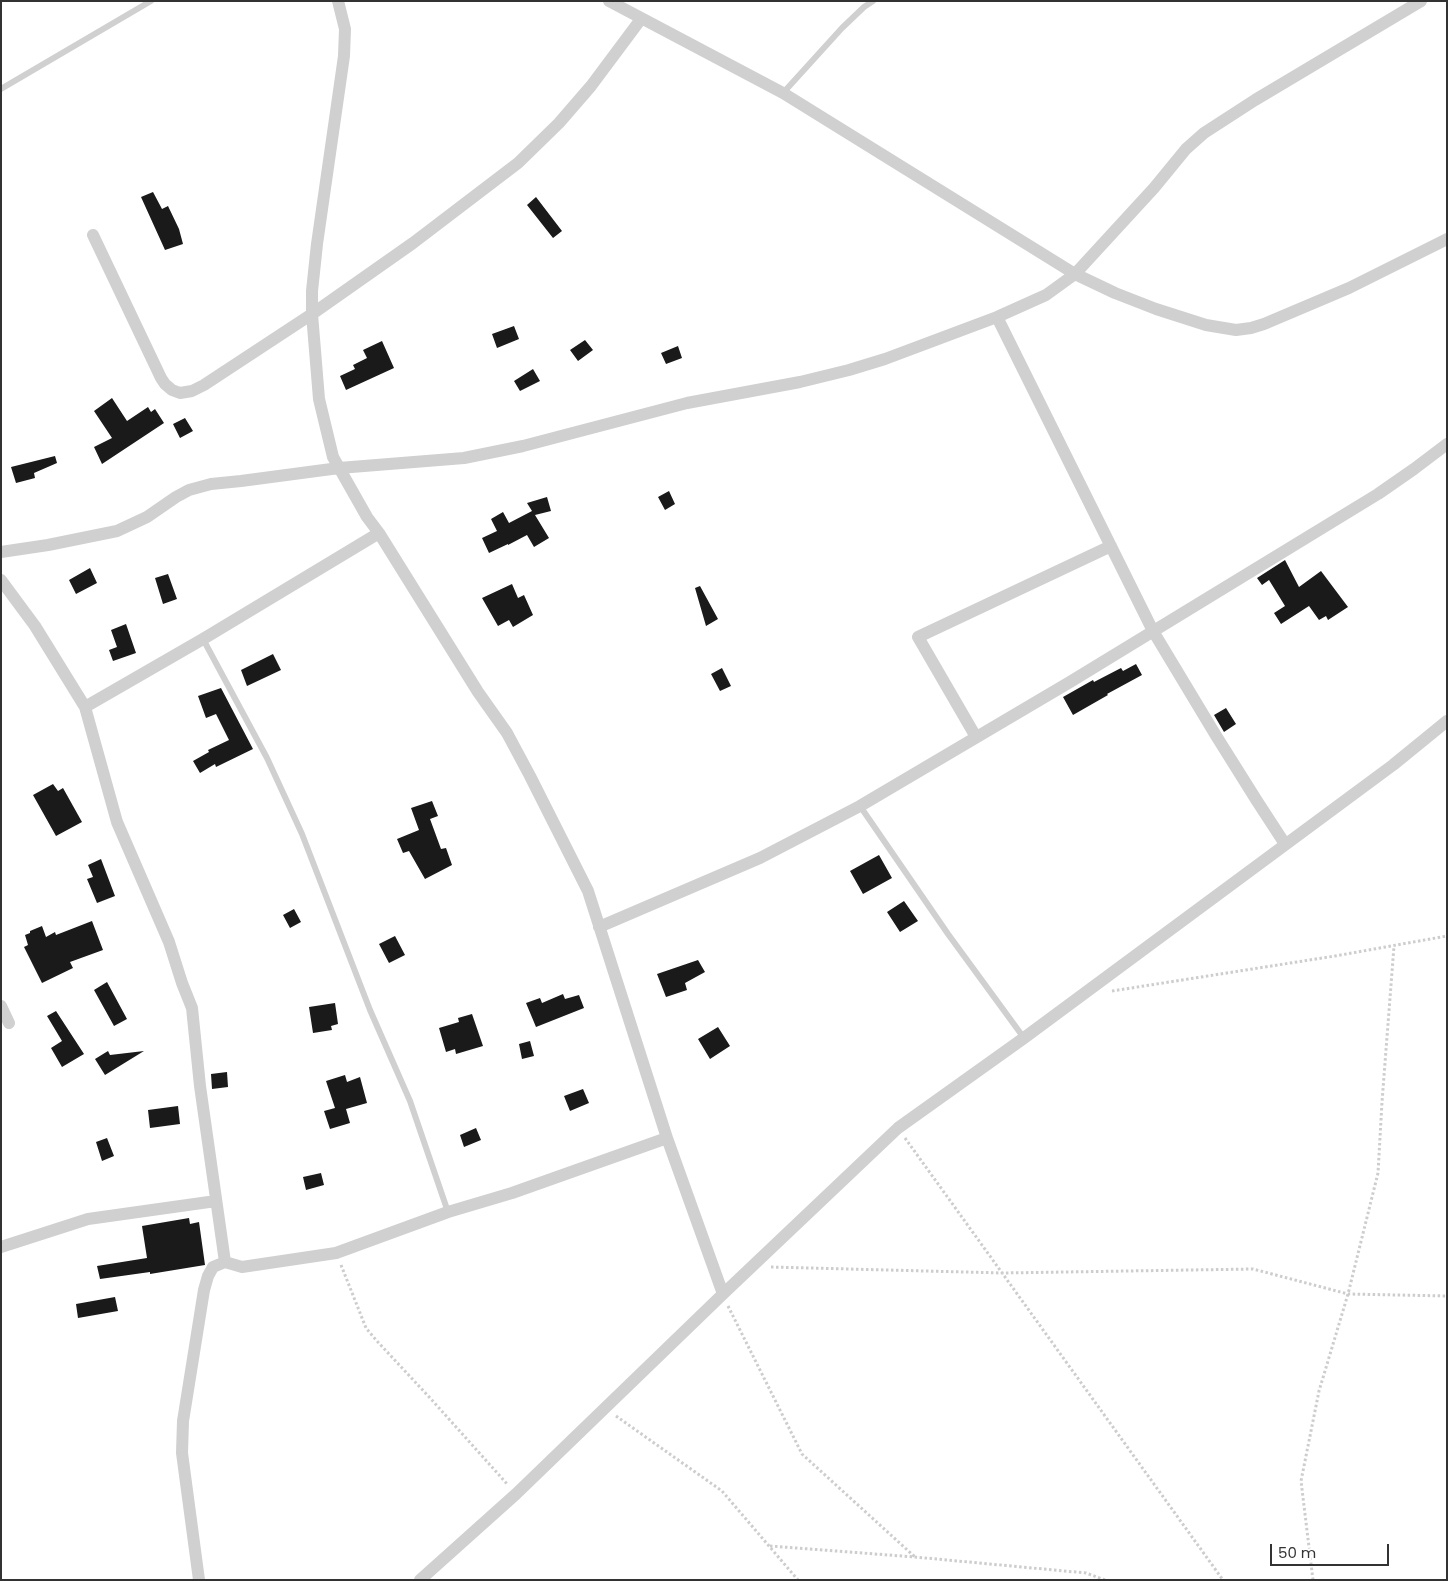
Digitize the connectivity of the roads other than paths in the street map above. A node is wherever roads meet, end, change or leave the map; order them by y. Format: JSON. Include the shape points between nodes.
{"nodes":[{"id":1,"x":151,"y":1,"type":"edge"},
{"id":2,"x":338,"y":1,"type":"edge"},
{"id":3,"x":609,"y":1,"type":"edge"},
{"id":4,"x":873,"y":1,"type":"edge"},
{"id":5,"x":1421,"y":1,"type":"edge"},
{"id":6,"x":641,"y":19,"type":"junction"},
{"id":7,"x":1,"y":89,"type":"edge"},
{"id":8,"x":783,"y":93,"type":"junction"},
{"id":9,"x":92,"y":234,"type":"dead end"},
{"id":10,"x":1447,"y":239,"type":"edge"},
{"id":11,"x":1075,"y":274,"type":"junction"},
{"id":12,"x":312,"y":314,"type":"junction"},
{"id":13,"x":997,"y":317,"type":"junction"},
{"id":14,"x":1447,"y":444,"type":"edge"},
{"id":15,"x":339,"y":468,"type":"junction"},
{"id":16,"x":379,"y":534,"type":"junction"},
{"id":17,"x":1111,"y":546,"type":"junction"},
{"id":18,"x":1,"y":552,"type":"edge"},
{"id":19,"x":1,"y":580,"type":"edge"},
{"id":20,"x":1153,"y":631,"type":"junction"},
{"id":21,"x":202,"y":639,"type":"junction"},
{"id":22,"x":85,"y":706,"type":"junction"},
{"id":23,"x":1447,"y":721,"type":"edge"},
{"id":24,"x":976,"y":737,"type":"junction"},
{"id":25,"x":860,"y":806,"type":"junction"},
{"id":26,"x":1285,"y":844,"type":"junction"},
{"id":27,"x":599,"y":927,"type":"junction"},
{"id":28,"x":1,"y":1006,"type":"edge"},
{"id":29,"x":9,"y":1023,"type":"dead end"},
{"id":30,"x":1024,"y":1038,"type":"junction"},
{"id":31,"x":667,"y":1138,"type":"junction"},
{"id":32,"x":216,"y":1200,"type":"junction"},
{"id":33,"x":448,"y":1212,"type":"junction"},
{"id":34,"x":1,"y":1247,"type":"edge"},
{"id":35,"x":225,"y":1262,"type":"junction"},
{"id":36,"x":722,"y":1294,"type":"junction"},
{"id":37,"x":199,"y":1580,"type":"edge"},
{"id":38,"x":420,"y":1580,"type":"edge"}],
"edges":[{"from":1,"to":7,"type":"lane"},
{"from":2,"to":12,"type":"street","via":[[345,29],[344,56],[317,244]]},
{"from":3,"to":6,"type":"street"},
{"from":4,"to":8,"type":"lane","via":[[842,28]]},
{"from":5,"to":11,"type":"street","via":[[1204,133]]},
{"from":6,"to":8,"type":"street"},
{"from":6,"to":12,"type":"street","via":[[591,86],[535,148],[421,237]]},
{"from":8,"to":11,"type":"street"},
{"from":9,"to":12,"type":"street","via":[[161,378],[172,390],[180,393],[198,389]]},
{"from":10,"to":11,"type":"street","via":[[1349,288],[1264,324],[1243,329],[1206,325],[1181,317],[1115,293]]},
{"from":11,"to":13,"type":"street","via":[[1046,295]]},
{"from":12,"to":15,"type":"street","via":[[319,399],[333,457]]},
{"from":13,"to":15,"type":"street","via":[[849,370],[687,403],[523,446],[464,458]]},
{"from":13,"to":17,"type":"street"},
{"from":14,"to":20,"type":"street","via":[[1378,494]]},
{"from":15,"to":16,"type":"street"},
{"from":15,"to":18,"type":"street","via":[[211,484],[189,490],[147,517],[117,531]]},
{"from":16,"to":21,"type":"street"},
{"from":16,"to":27,"type":"street","via":[[507,733],[588,892]]},
{"from":17,"to":20,"type":"street"},
{"from":17,"to":24,"type":"street","via":[[918,637]]},
{"from":19,"to":22,"type":"street"},
{"from":20,"to":24,"type":"street"},
{"from":20,"to":26,"type":"street"},
{"from":21,"to":22,"type":"street"},
{"from":21,"to":33,"type":"lane","via":[[267,758],[302,834],[370,1010],[410,1101]]},
{"from":22,"to":32,"type":"street","via":[[117,822],[169,942],[192,1008]]},
{"from":23,"to":26,"type":"street"},
{"from":24,"to":25,"type":"street"},
{"from":25,"to":27,"type":"street","via":[[760,858]]},
{"from":25,"to":30,"type":"lane"},
{"from":26,"to":30,"type":"street"},
{"from":27,"to":31,"type":"street"},
{"from":28,"to":29,"type":"street"},
{"from":30,"to":36,"type":"street","via":[[898,1128]]},
{"from":31,"to":33,"type":"street"},
{"from":31,"to":36,"type":"street"},
{"from":32,"to":34,"type":"street","via":[[88,1219]]},
{"from":32,"to":35,"type":"street"},
{"from":33,"to":35,"type":"street","via":[[336,1253],[242,1267]]},
{"from":35,"to":37,"type":"street","via":[[213,1267],[208,1276],[183,1421],[182,1453]]},
{"from":36,"to":38,"type":"street","via":[[516,1494]]}]}
